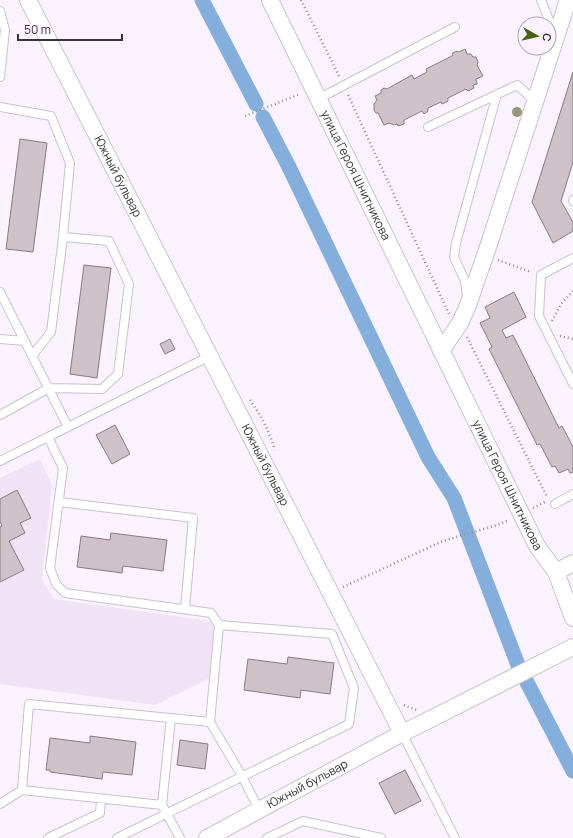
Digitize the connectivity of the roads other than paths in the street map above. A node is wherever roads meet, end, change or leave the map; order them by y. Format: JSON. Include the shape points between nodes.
{"nodes":[{"id":1,"x":28,"y":0,"type":"edge"},
{"id":2,"x":270,"y":0,"type":"edge"},
{"id":3,"x":541,"y":0,"type":"edge"},
{"id":4,"x":568,"y":0,"type":"edge"},
{"id":5,"x":0,"y":11,"type":"edge"},
{"id":6,"x":547,"y":16,"type":"edge"},
{"id":7,"x":455,"y":27,"type":"dead end"},
{"id":8,"x":557,"y":34,"type":"edge"},
{"id":9,"x":550,"y":56,"type":"edge"},
{"id":10,"x":0,"y":77,"type":"edge"},
{"id":11,"x":316,"y":94,"type":"junction"},
{"id":12,"x":497,"y":94,"type":"junction"},
{"id":13,"x":536,"y":101,"type":"junction"},
{"id":14,"x":0,"y":107,"type":"edge"},
{"id":15,"x":428,"y":127,"type":"dead end"},
{"id":16,"x":63,"y":237,"type":"junction"},
{"id":17,"x":573,"y":258,"type":"edge"},
{"id":18,"x":0,"y":292,"type":"edge"},
{"id":19,"x":468,"y":305,"type":"junction"},
{"id":20,"x":0,"y":340,"type":"edge"},
{"id":21,"x":25,"y":341,"type":"junction"},
{"id":22,"x":441,"y":351,"type":"junction"},
{"id":23,"x":32,"y":356,"type":"junction"},
{"id":24,"x":210,"y":356,"type":"junction"},
{"id":25,"x":573,"y":384,"type":"edge"},
{"id":26,"x":49,"y":388,"type":"junction"},
{"id":27,"x":0,"y":415,"type":"edge"},
{"id":28,"x":68,"y":427,"type":"junction"},
{"id":29,"x":48,"y":437,"type":"junction"},
{"id":30,"x":0,"y":461,"type":"edge"},
{"id":31,"x":573,"y":494,"type":"edge"},
{"id":32,"x":59,"y":502,"type":"junction"},
{"id":33,"x":552,"y":502,"type":"road end"},
{"id":34,"x":573,"y":563,"type":"edge"},
{"id":35,"x":556,"y":572,"type":"junction"},
{"id":36,"x":185,"y":609,"type":"junction"},
{"id":37,"x":573,"y":618,"type":"edge"},
{"id":38,"x":220,"y":626,"type":"junction"},
{"id":39,"x":573,"y":647,"type":"edge"},
{"id":40,"x":171,"y":718,"type":"junction"},
{"id":41,"x":210,"y":722,"type":"junction"},
{"id":42,"x":402,"y":733,"type":"junction"},
{"id":43,"x":242,"y":776,"type":"junction"},
{"id":44,"x":22,"y":790,"type":"junction"},
{"id":45,"x":102,"y":799,"type":"junction"},
{"id":46,"x":0,"y":804,"type":"edge"},
{"id":47,"x":162,"y":805,"type":"junction"},
{"id":48,"x":259,"y":810,"type":"junction"},
{"id":49,"x":167,"y":813,"type":"junction"},
{"id":50,"x":48,"y":838,"type":"edge"},
{"id":51,"x":117,"y":838,"type":"edge"},
{"id":52,"x":180,"y":838,"type":"edge"},
{"id":53,"x":207,"y":838,"type":"edge"},
{"id":54,"x":267,"y":838,"type":"edge"},
{"id":55,"x":381,"y":838,"type":"edge"},
{"id":56,"x":455,"y":838,"type":"edge"}],
"edges":[{"from":1,"to":24,"type":"street","name":"Южный бульвар"},
{"from":2,"to":11,"type":"street","name":"улица Героя Шнитникова"},
{"from":3,"to":6,"type":"lane"},
{"from":4,"to":8,"type":"street"},
{"from":5,"to":10,"type":"lane","via":[[5,30]]},
{"from":7,"to":11,"type":"lane","via":[[344,86]]},
{"from":9,"to":13,"type":"street"},
{"from":11,"to":22,"type":"street","name":"улица Героя Шнитникова"},
{"from":12,"to":13,"type":"lane","via":[[517,85]]},
{"from":12,"to":15,"type":"lane"},
{"from":12,"to":19,"type":"lane","via":[[456,242],[454,257],[466,281]]},
{"from":13,"to":19,"type":"street"},
{"from":14,"to":16,"type":"lane","via":[[51,116],[70,163]]},
{"from":16,"to":23,"type":"lane","via":[[51,332]]},
{"from":16,"to":26,"type":"lane","via":[[109,242],[129,284],[118,374],[102,389]]},
{"from":17,"to":25,"type":"lane","via":[[541,275],[539,316]]},
{"from":18,"to":21,"type":"lane"},
{"from":19,"to":22,"type":"street"},
{"from":20,"to":21,"type":"lane"},
{"from":21,"to":23,"type":"lane"},
{"from":22,"to":35,"type":"street","name":"улица Героя Шнитникова","via":[[537,546]]},
{"from":23,"to":26,"type":"lane"},
{"from":24,"to":28,"type":"lane"},
{"from":24,"to":42,"type":"street","name":"Южный бульвар"},
{"from":26,"to":27,"type":"lane"},
{"from":26,"to":28,"type":"lane"},
{"from":28,"to":29,"type":"lane"},
{"from":29,"to":30,"type":"lane"},
{"from":29,"to":32,"type":"lane","via":[[63,468]]},
{"from":31,"to":33,"type":"lane"},
{"from":32,"to":36,"type":"lane","via":[[50,568],[56,584],[65,593]]},
{"from":32,"to":36,"type":"lane","via":[[193,518]]},
{"from":34,"to":35,"type":"street"},
{"from":35,"to":37,"type":"street","name":"улица Героя Шнитникова"},
{"from":36,"to":38,"type":"lane","via":[[211,613]]},
{"from":38,"to":41,"type":"lane"},
{"from":38,"to":43,"type":"lane","via":[[332,634],[354,688],[348,724]]},
{"from":39,"to":42,"type":"street"},
{"from":40,"to":41,"type":"lane"},
{"from":40,"to":44,"type":"lane","via":[[29,704]]},
{"from":40,"to":47,"type":"lane"},
{"from":41,"to":43,"type":"lane"},
{"from":42,"to":48,"type":"street","name":"Южный бульвар"},
{"from":42,"to":56,"type":"lane"},
{"from":43,"to":48,"type":"lane"},
{"from":43,"to":49,"type":"lane"},
{"from":44,"to":45,"type":"lane"},
{"from":44,"to":46,"type":"lane"},
{"from":45,"to":47,"type":"lane"},
{"from":45,"to":50,"type":"lane","via":[[100,813]]},
{"from":47,"to":49,"type":"lane"},
{"from":48,"to":53,"type":"street","name":"Южный бульвар"},
{"from":49,"to":51,"type":"lane"},
{"from":49,"to":52,"type":"lane"},
{"from":54,"to":55,"type":"lane","via":[[303,821]]}]}
